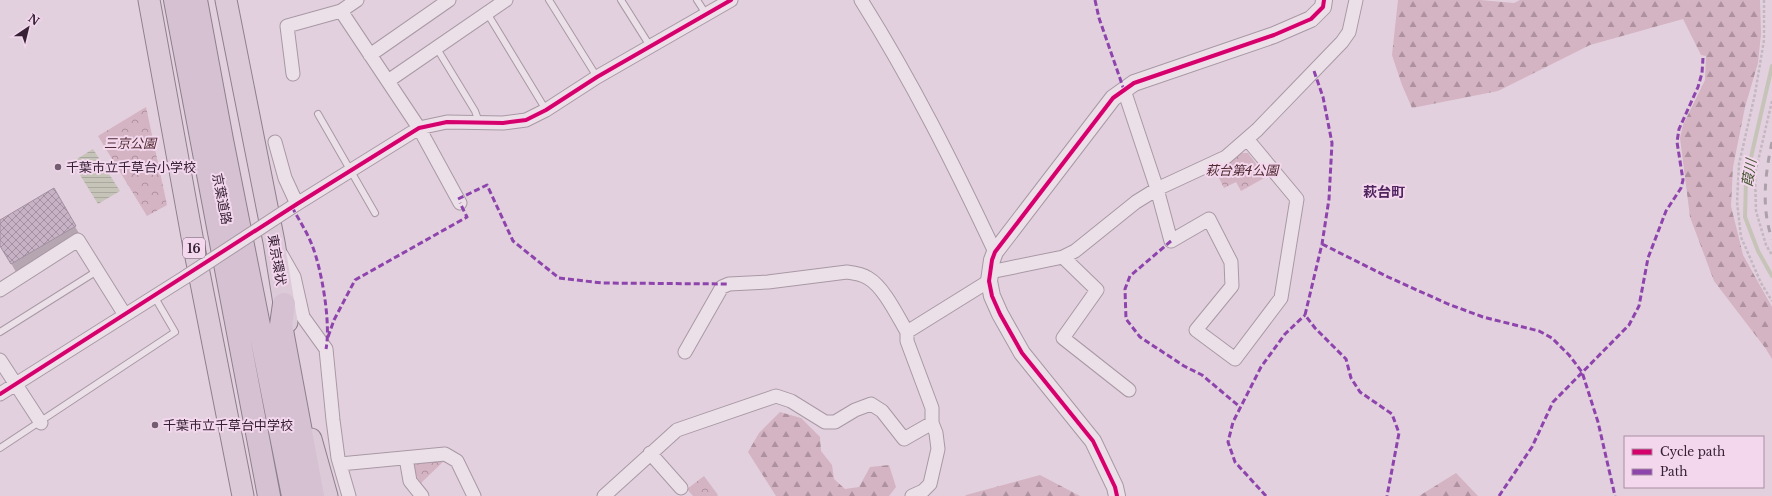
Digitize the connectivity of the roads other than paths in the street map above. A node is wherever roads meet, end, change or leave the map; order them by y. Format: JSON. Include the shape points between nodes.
{"nodes":[{"id":1,"x":148,"y":0,"type":"edge"},
{"id":2,"x":175,"y":0,"type":"edge"},
{"id":3,"x":196,"y":0,"type":"edge"},
{"id":4,"x":226,"y":0,"type":"edge"},
{"id":5,"x":357,"y":0,"type":"edge"},
{"id":6,"x":449,"y":0,"type":"edge"},
{"id":7,"x":506,"y":0,"type":"edge"},
{"id":8,"x":549,"y":0,"type":"edge"},
{"id":9,"x":621,"y":0,"type":"edge"},
{"id":10,"x":697,"y":0,"type":"edge"},
{"id":11,"x":731,"y":0,"type":"edge"},
{"id":12,"x":861,"y":0,"type":"edge"},
{"id":13,"x":1356,"y":0,"type":"edge"},
{"id":14,"x":1326,"y":2,"type":"edge"},
{"id":15,"x":342,"y":11,"type":"junction"},
{"id":16,"x":487,"y":13,"type":"junction"},
{"id":17,"x":706,"y":14,"type":"junction"},
{"id":18,"x":650,"y":46,"type":"junction"},
{"id":19,"x":436,"y":47,"type":"junction"},
{"id":20,"x":370,"y":55,"type":"junction"},
{"id":21,"x":293,"y":74,"type":"dead end"},
{"id":22,"x":597,"y":77,"type":"junction"},
{"id":23,"x":388,"y":81,"type":"junction"},
{"id":24,"x":1124,"y":90,"type":"junction"},
{"id":25,"x":546,"y":110,"type":"junction"},
{"id":26,"x":318,"y":114,"type":"dead end"},
{"id":27,"x":479,"y":122,"type":"junction"},
{"id":28,"x":419,"y":128,"type":"junction"},
{"id":29,"x":1247,"y":139,"type":"junction"},
{"id":30,"x":275,"y":142,"type":"dead end"},
{"id":31,"x":350,"y":171,"type":"junction"},
{"id":32,"x":1157,"y":189,"type":"junction"},
{"id":33,"x":460,"y":203,"type":"dead end"},
{"id":34,"x":294,"y":205,"type":"junction"},
{"id":35,"x":375,"y":213,"type":"dead end"},
{"id":36,"x":274,"y":242,"type":"junction"},
{"id":37,"x":994,"y":252,"type":"junction"},
{"id":38,"x":1063,"y":257,"type":"junction"},
{"id":39,"x":97,"y":271,"type":"junction"},
{"id":40,"x":990,"y":277,"type":"junction"},
{"id":41,"x":0,"y":290,"type":"edge"},
{"id":42,"x":154,"y":296,"type":"junction"},
{"id":43,"x":284,"y":304,"type":"junction"},
{"id":44,"x":125,"y":315,"type":"junction"},
{"id":45,"x":0,"y":332,"type":"edge"},
{"id":46,"x":907,"y":332,"type":"junction"},
{"id":47,"x":685,"y":352,"type":"dead end"},
{"id":48,"x":0,"y":360,"type":"edge"},
{"id":49,"x":16,"y":384,"type":"junction"},
{"id":50,"x":1129,"y":390,"type":"dead end"},
{"id":51,"x":0,"y":394,"type":"edge"},
{"id":52,"x":41,"y":423,"type":"junction"},
{"id":53,"x":932,"y":423,"type":"junction"},
{"id":54,"x":0,"y":448,"type":"edge"},
{"id":55,"x":650,"y":454,"type":"junction"},
{"id":56,"x":406,"y":458,"type":"junction"},
{"id":57,"x":340,"y":464,"type":"junction"},
{"id":58,"x":681,"y":488,"type":"dead end"},
{"id":59,"x":243,"y":496,"type":"edge"},
{"id":60,"x":269,"y":496,"type":"edge"},
{"id":61,"x":293,"y":496,"type":"edge"},
{"id":62,"x":313,"y":496,"type":"edge"},
{"id":63,"x":327,"y":496,"type":"edge"},
{"id":64,"x":349,"y":496,"type":"edge"},
{"id":65,"x":422,"y":496,"type":"edge"},
{"id":66,"x":474,"y":496,"type":"edge"},
{"id":67,"x":604,"y":496,"type":"edge"},
{"id":68,"x":912,"y":496,"type":"edge"},
{"id":69,"x":1117,"y":496,"type":"edge"}],
"edges":[{"from":1,"to":59,"type":"highway","number":"16"},
{"from":2,"to":60,"type":"highway","name":"京葉道路"},
{"from":3,"to":61,"type":"highway","name":"京葉道路"},
{"from":4,"to":36,"type":"highway","name":"東京環状"},
{"from":5,"to":15,"type":"street"},
{"from":6,"to":20,"type":"street"},
{"from":7,"to":16,"type":"street"},
{"from":8,"to":22,"type":"lane"},
{"from":9,"to":18,"type":"lane"},
{"from":10,"to":17,"type":"lane"},
{"from":11,"to":17,"type":"street"},
{"from":12,"to":37,"type":"street","via":[[888,42],[950,157]]},
{"from":13,"to":29,"type":"street","via":[[1349,32],[1342,42]]},
{"from":14,"to":24,"type":"street","via":[[1311,19],[1134,83]]},
{"from":15,"to":20,"type":"street"},
{"from":15,"to":21,"type":"street","via":[[288,26]]},
{"from":16,"to":19,"type":"street"},
{"from":16,"to":25,"type":"lane"},
{"from":17,"to":18,"type":"street"},
{"from":18,"to":22,"type":"street"},
{"from":19,"to":23,"type":"street"},
{"from":19,"to":27,"type":"lane","via":[[475,111]]},
{"from":20,"to":23,"type":"street"},
{"from":22,"to":25,"type":"street"},
{"from":23,"to":28,"type":"street"},
{"from":24,"to":32,"type":"street"},
{"from":24,"to":37,"type":"street","via":[[1113,98]]},
{"from":25,"to":27,"type":"street","via":[[526,120],[503,123]]},
{"from":26,"to":31,"type":"lane"},
{"from":27,"to":28,"type":"street","via":[[447,122]]},
{"from":28,"to":31,"type":"street"},
{"from":28,"to":33,"type":"street"},
{"from":29,"to":32,"type":"street","via":[[1226,156]]},
{"from":29,"to":32,"type":"street","via":[[1297,199],[1280,298],[1236,359],[1196,330],[1232,286],[1231,262],[1209,219],[1171,241]]},
{"from":30,"to":34,"type":"street"},
{"from":31,"to":34,"type":"street"},
{"from":31,"to":35,"type":"lane"},
{"from":32,"to":38,"type":"street","via":[[1136,202],[1075,251]]},
{"from":34,"to":42,"type":"street","bridge":true},
{"from":36,"to":43,"type":"highway","name":"東京環状"},
{"from":36,"to":57,"type":"street","via":[[294,277],[303,317],[326,349],[332,420]]},
{"from":37,"to":40,"type":"street"},
{"from":38,"to":40,"type":"street"},
{"from":38,"to":50,"type":"street","via":[[1097,290],[1064,338]]},
{"from":39,"to":41,"type":"street","via":[[78,240]]},
{"from":39,"to":44,"type":"street"},
{"from":39,"to":45,"type":"lane"},
{"from":40,"to":46,"type":"street"},
{"from":40,"to":69,"type":"street","via":[[992,296],[1022,353],[1093,441],[1115,486]]},
{"from":42,"to":44,"type":"street"},
{"from":42,"to":52,"type":"lane","via":[[175,332]]},
{"from":43,"to":62,"type":"highway","via":[[281,325]]},
{"from":43,"to":63,"type":"highway","name":"東京環状","via":[[293,362]]},
{"from":44,"to":49,"type":"street"},
{"from":46,"to":47,"type":"street","via":[[870,278],[847,272],[729,284],[722,287]]},
{"from":46,"to":53,"type":"street","via":[[907,341],[932,408]]},
{"from":48,"to":49,"type":"street"},
{"from":49,"to":51,"type":"street"},
{"from":49,"to":52,"type":"street"},
{"from":52,"to":54,"type":"lane"},
{"from":53,"to":55,"type":"street","via":[[904,439],[882,411],[870,404],[835,422],[825,422],[791,401],[776,396],[676,430]]},
{"from":53,"to":68,"type":"street","via":[[938,449],[930,484]]},
{"from":55,"to":58,"type":"street"},
{"from":55,"to":67,"type":"street"},
{"from":56,"to":57,"type":"street"},
{"from":56,"to":65,"type":"street","via":[[410,481]]},
{"from":56,"to":66,"type":"street","via":[[445,454],[457,461]]},
{"from":57,"to":64,"type":"street"}]}
